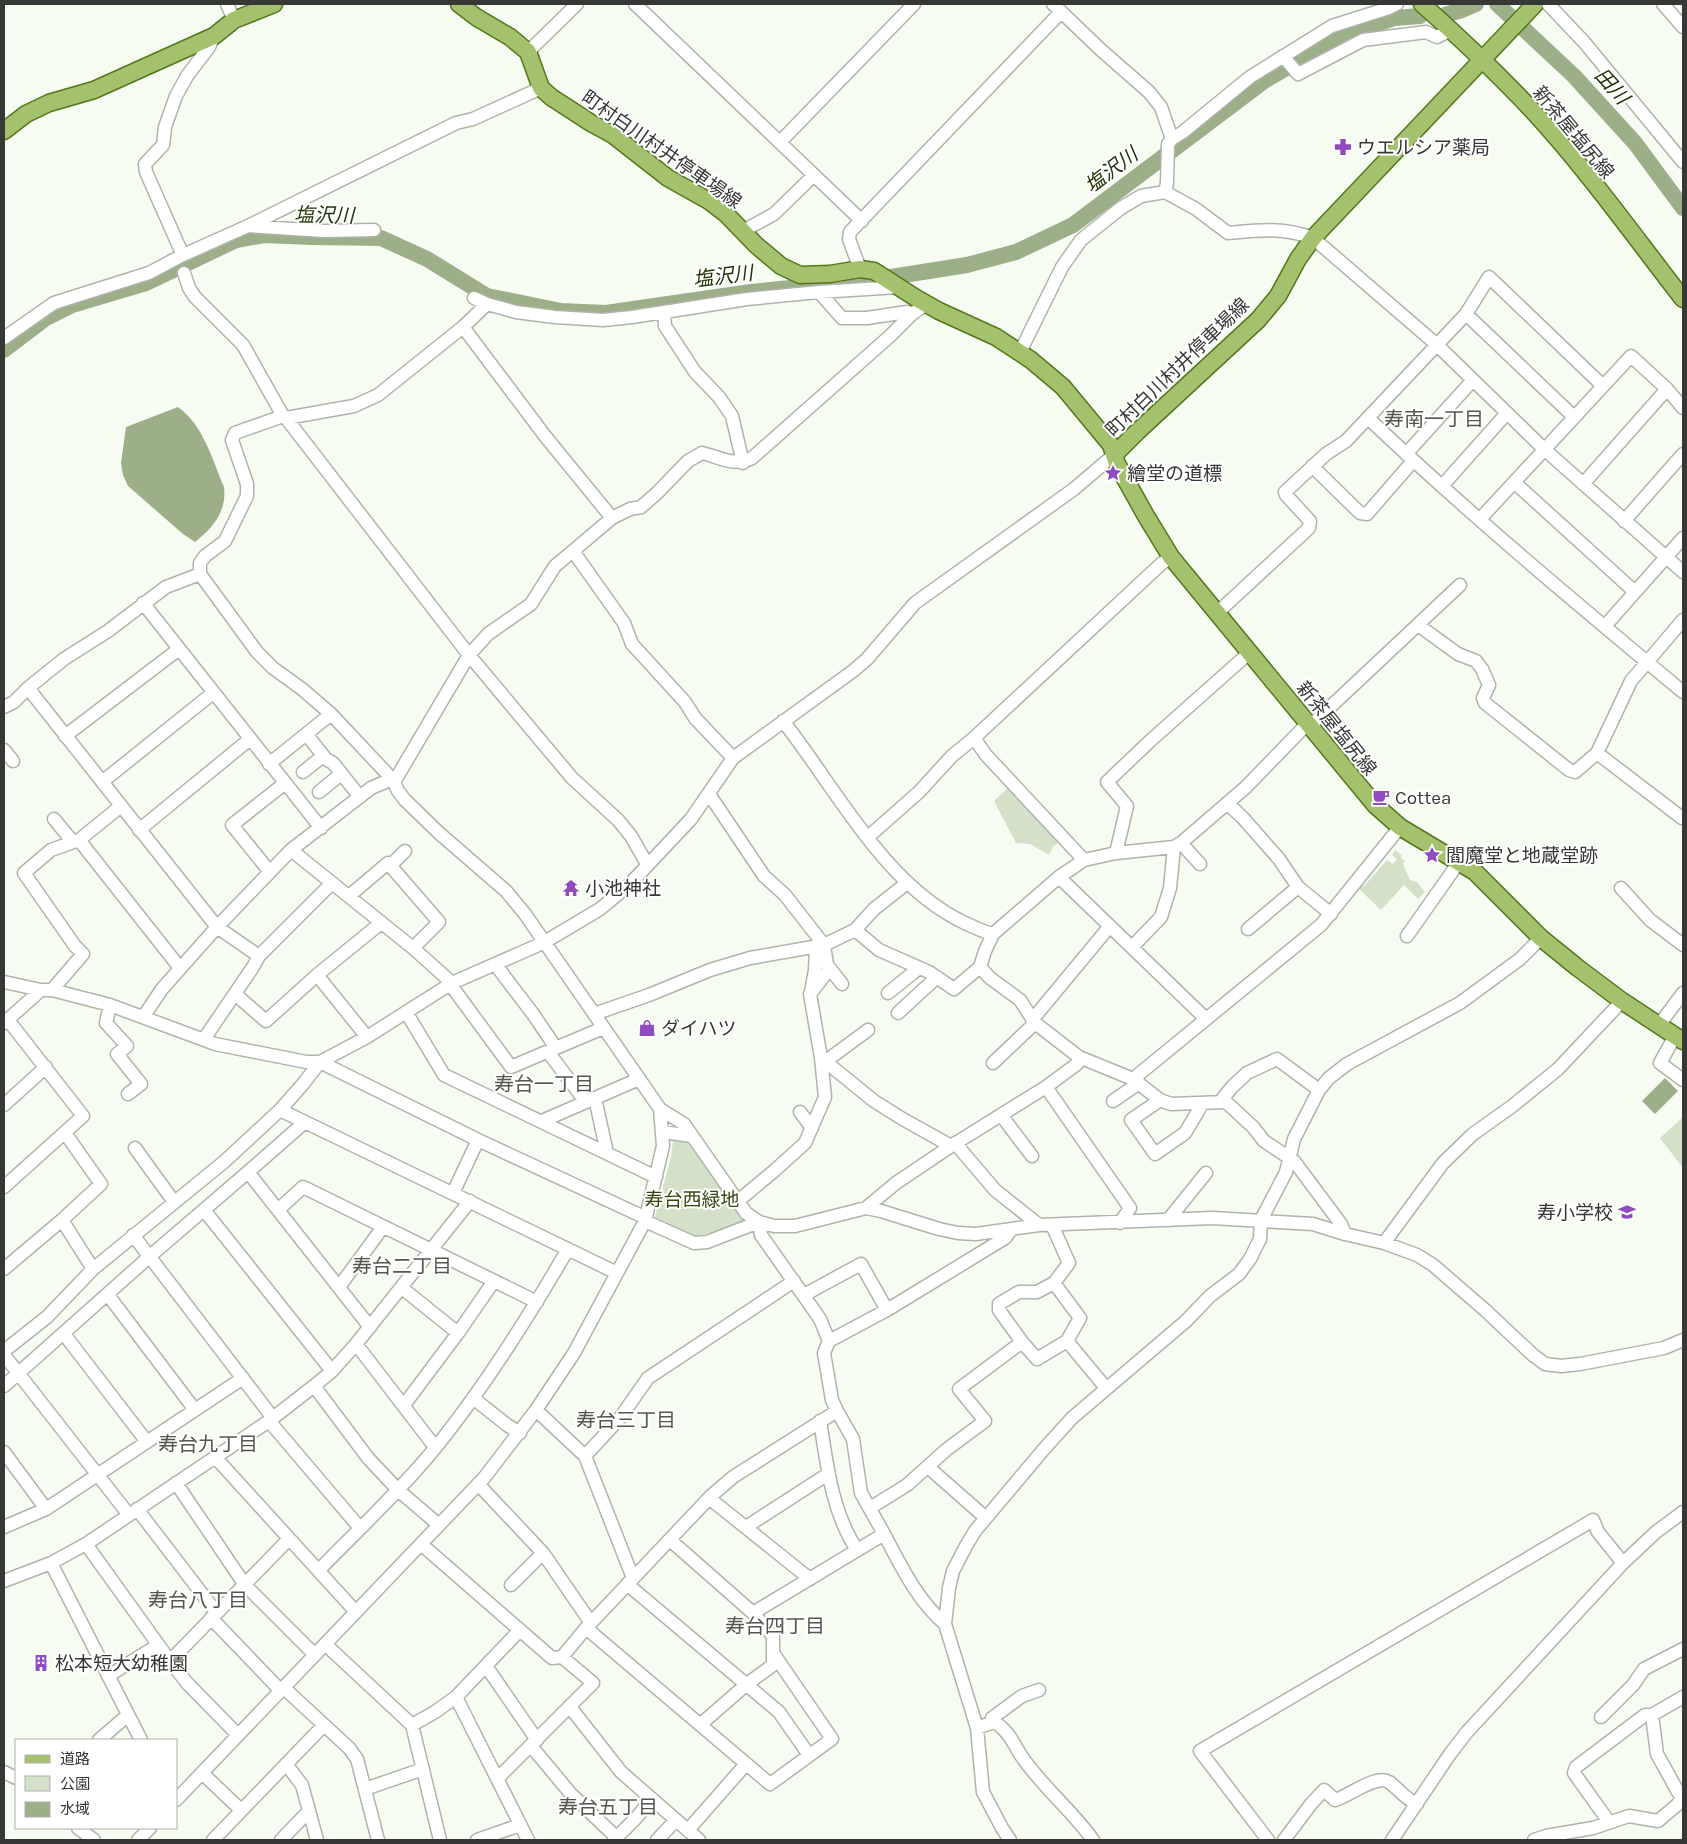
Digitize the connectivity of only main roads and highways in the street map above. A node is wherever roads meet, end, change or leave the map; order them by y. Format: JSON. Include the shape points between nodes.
{"nodes":[{"id":1,"x":274,"y":4,"type":"edge"},
{"id":2,"x":459,"y":4,"type":"edge"},
{"id":3,"x":1422,"y":4,"type":"edge"},
{"id":4,"x":1535,"y":4,"type":"edge"},
{"id":5,"x":1485,"y":56,"type":"junction"},
{"id":6,"x":4,"y":131,"type":"edge"},
{"id":7,"x":1683,"y":299,"type":"edge"},
{"id":8,"x":1115,"y":454,"type":"junction"},
{"id":9,"x":1679,"y":1039,"type":"edge"}],
"edges":[{"from":1,"to":6,"type":"main road","via":[[234,20],[214,36],[94,90],[49,103],[26,114]]},
{"from":2,"to":8,"type":"main road","name":"町村白川村井停車場線","via":[[528,52],[541,88],[569,110],[613,135],[668,178],[726,214],[781,266],[800,275],[860,270],[879,273],[926,304],[996,337],[1063,387]]},
{"from":3,"to":5,"type":"main road","name":"新茶屋塩尻線"},
{"from":4,"to":5,"type":"main road","name":"町村白川村井停車場線"},
{"from":5,"to":7,"type":"main road","name":"新茶屋塩尻線","via":[[1571,156]]},
{"from":5,"to":8,"type":"main road","name":"町村白川村井停車場線","via":[[1313,238],[1278,296],[1258,320]]},
{"from":8,"to":9,"type":"main road","name":"新茶屋塩尻線","via":[[1117,464],[1171,557],[1375,805],[1400,827],[1488,883],[1541,938],[1622,1001]]}]}
